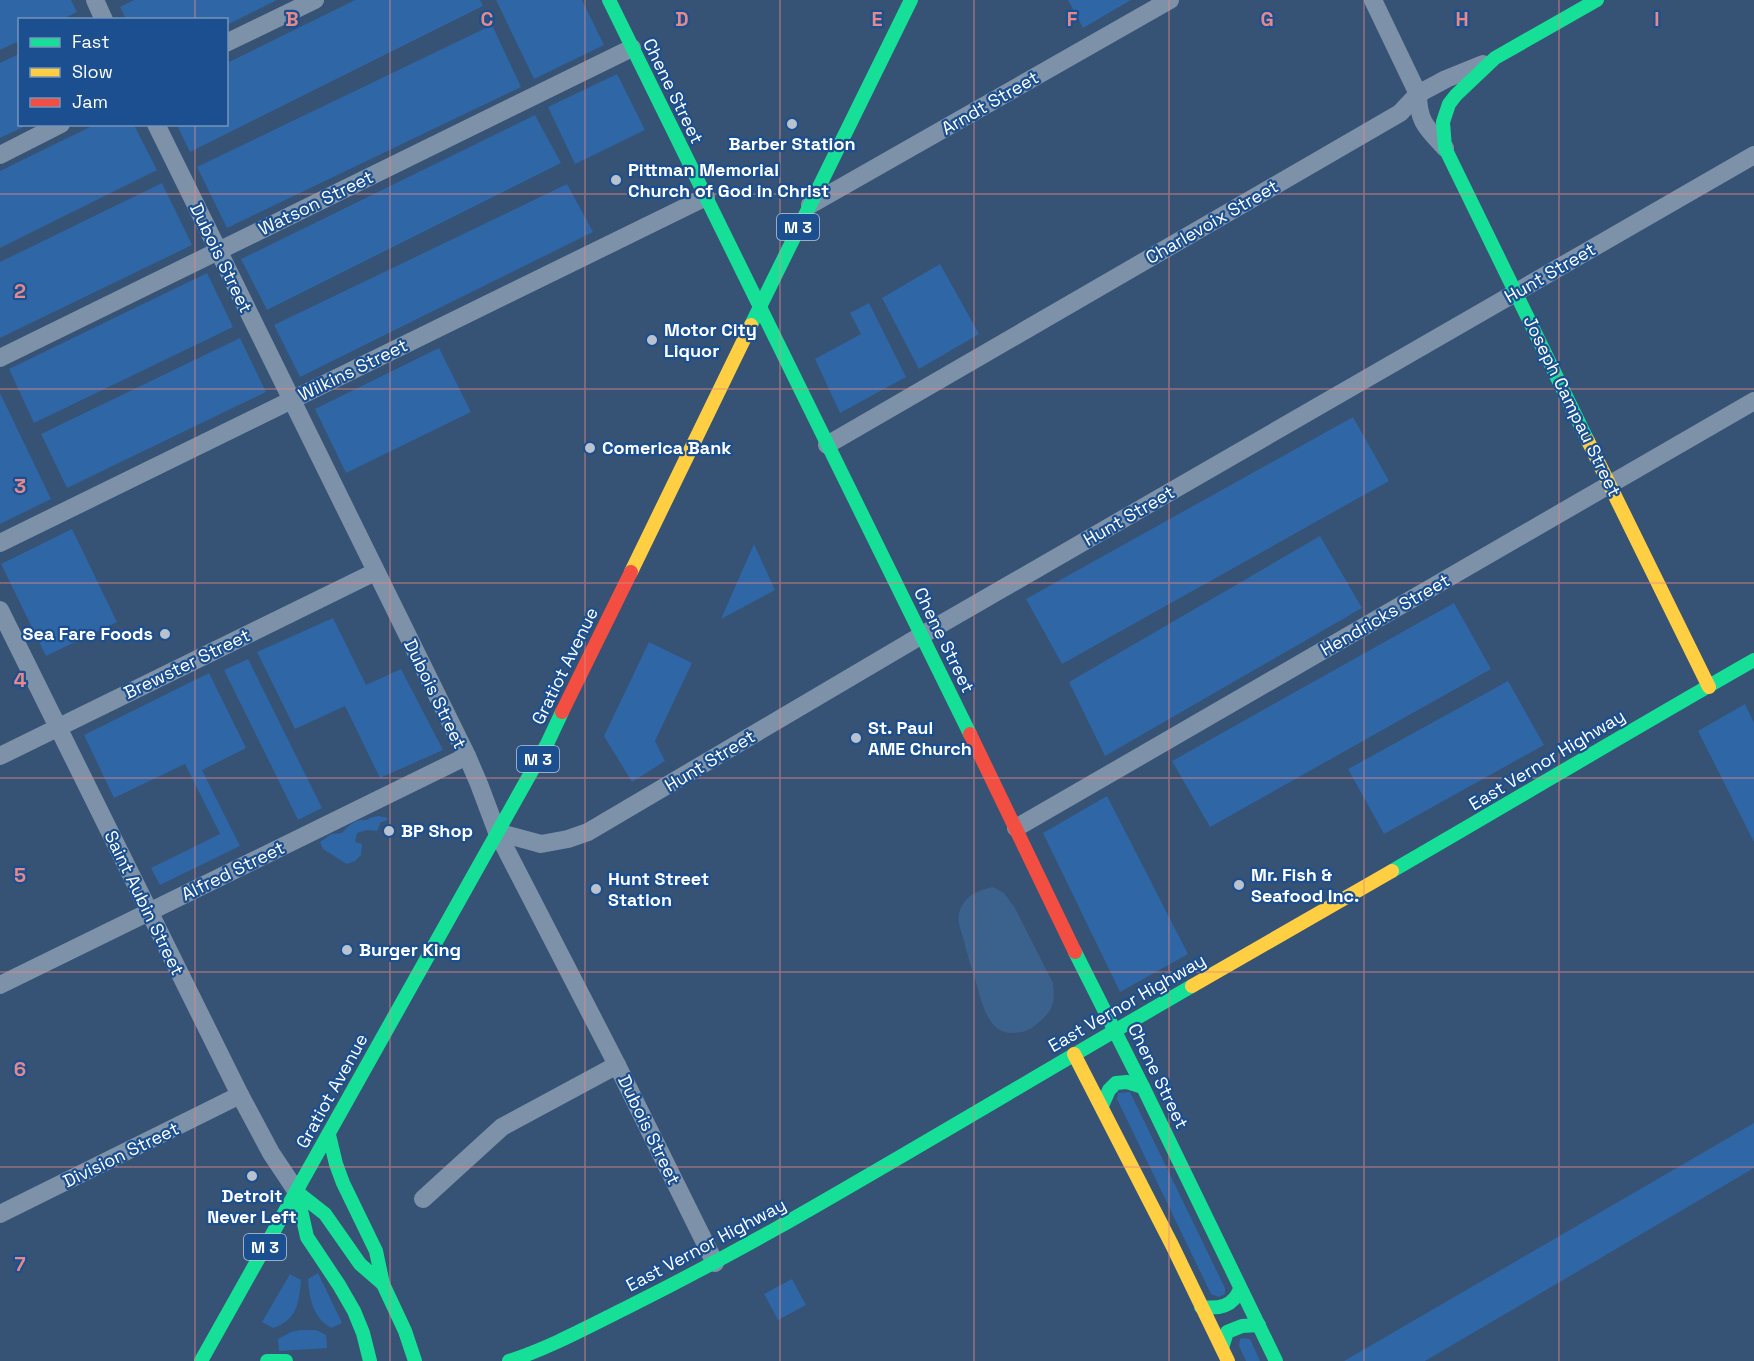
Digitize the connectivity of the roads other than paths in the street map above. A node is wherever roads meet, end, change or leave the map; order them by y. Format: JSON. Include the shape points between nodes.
{"nodes":[{"id":1,"x":94,"y":0,"type":"edge"},
{"id":2,"x":315,"y":0,"type":"edge"},
{"id":3,"x":609,"y":0,"type":"edge"},
{"id":4,"x":911,"y":0,"type":"edge"},
{"id":5,"x":1170,"y":0,"type":"edge"},
{"id":6,"x":1373,"y":0,"type":"edge"},
{"id":7,"x":1597,"y":0,"type":"edge"},
{"id":8,"x":103,"y":18,"type":"edge"},
{"id":9,"x":228,"y":42,"type":"edge"},
{"id":10,"x":632,"y":48,"type":"junction"},
{"id":11,"x":1495,"y":58,"type":"junction"},
{"id":12,"x":1418,"y":94,"type":"junction"},
{"id":13,"x":57,"y":126,"type":"edge"},
{"id":14,"x":157,"y":126,"type":"edge"},
{"id":15,"x":1445,"y":148,"type":"junction"},
{"id":16,"x":0,"y":154,"type":"edge"},
{"id":17,"x":1754,"y":155,"type":"edge"},
{"id":18,"x":706,"y":197,"type":"junction"},
{"id":19,"x":808,"y":206,"type":"junction"},
{"id":20,"x":217,"y":251,"type":"junction"},
{"id":21,"x":1516,"y":293,"type":"junction"},
{"id":22,"x":760,"y":307,"type":"junction"},
{"id":23,"x":0,"y":358,"type":"edge"},
{"id":24,"x":291,"y":401,"type":"junction"},
{"id":25,"x":1754,"y":401,"type":"edge"},
{"id":26,"x":827,"y":445,"type":"junction"},
{"id":27,"x":1610,"y":485,"type":"junction"},
{"id":28,"x":0,"y":543,"type":"edge"},
{"id":29,"x":375,"y":572,"type":"junction"},
{"id":30,"x":0,"y":610,"type":"edge"},
{"id":31,"x":922,"y":635,"type":"junction"},
{"id":32,"x":1754,"y":660,"type":"edge"},
{"id":33,"x":1708,"y":687,"type":"junction"},
{"id":34,"x":57,"y":727,"type":"junction"},
{"id":35,"x":0,"y":756,"type":"edge"},
{"id":36,"x":466,"y":756,"type":"junction"},
{"id":37,"x":1016,"y":828,"type":"junction"},
{"id":38,"x":497,"y":832,"type":"junction"},
{"id":39,"x":148,"y":912,"type":"junction"},
{"id":40,"x":0,"y":985,"type":"edge"},
{"id":41,"x":1116,"y":1030,"type":"junction"},
{"id":42,"x":1074,"y":1054,"type":"junction"},
{"id":43,"x":617,"y":1065,"type":"junction"},
{"id":44,"x":1143,"y":1087,"type":"junction"},
{"id":45,"x":240,"y":1095,"type":"junction"},
{"id":46,"x":1102,"y":1106,"type":"junction"},
{"id":47,"x":329,"y":1135,"type":"junction"},
{"id":48,"x":297,"y":1192,"type":"junction"},
{"id":49,"x":423,"y":1199,"type":"dead end"},
{"id":50,"x":0,"y":1214,"type":"edge"},
{"id":51,"x":715,"y":1263,"type":"junction"},
{"id":52,"x":383,"y":1284,"type":"junction"},
{"id":53,"x":1240,"y":1289,"type":"junction"},
{"id":54,"x":1201,"y":1307,"type":"junction"},
{"id":55,"x":1259,"y":1325,"type":"junction"},
{"id":56,"x":1225,"y":1355,"type":"edge"},
{"id":57,"x":201,"y":1361,"type":"edge"},
{"id":58,"x":267,"y":1361,"type":"edge"},
{"id":59,"x":286,"y":1361,"type":"edge"},
{"id":60,"x":370,"y":1361,"type":"edge"},
{"id":61,"x":415,"y":1361,"type":"edge"},
{"id":62,"x":509,"y":1361,"type":"edge"},
{"id":63,"x":1276,"y":1361,"type":"edge"}],
"edges":[{"from":1,"to":8,"type":"street"},
{"from":2,"to":9,"type":"street"},
{"from":3,"to":10,"type":"street","name":"Chene Street"},
{"from":4,"to":19,"type":"street","name":"Gratiot Avenue","number":"M 3"},
{"from":5,"to":19,"type":"street","name":"Arndt Street"},
{"from":6,"to":12,"type":"street","name":"Joseph Campau Street"},
{"from":7,"to":11,"type":"street","name":"Charlevoix Street"},
{"from":10,"to":18,"type":"street","name":"Chene Street"},
{"from":10,"to":20,"type":"street","name":"Watson Street"},
{"from":11,"to":12,"type":"street","name":"Charlevoix Street"},
{"from":11,"to":15,"type":"street","via":[[1449,104],[1443,122]]},
{"from":12,"to":15,"type":"street","name":"Joseph Campau Street","via":[[1418,110],[1425,127]]},
{"from":12,"to":26,"type":"street","name":"Charlevoix Street","via":[[1400,113]]},
{"from":13,"to":16,"type":"street"},
{"from":14,"to":20,"type":"street","name":"Dubois Street"},
{"from":15,"to":21,"type":"street","name":"Joseph Campau Street"},
{"from":17,"to":21,"type":"street","name":"Hunt Street"},
{"from":18,"to":22,"type":"street","name":"Chene Street"},
{"from":18,"to":24,"type":"street","name":"Wilkins Street"},
{"from":19,"to":22,"type":"street","name":"Gratiot Avenue","number":"M 3"},
{"from":20,"to":23,"type":"street","name":"Watson Street"},
{"from":20,"to":24,"type":"street","name":"Dubois Street"},
{"from":21,"to":27,"type":"street","name":"Joseph Campau Street"},
{"from":21,"to":31,"type":"street","name":"Hunt Street"},
{"from":22,"to":26,"type":"street","name":"Chene Street"},
{"from":22,"to":38,"type":"street","name":"Gratiot Avenue","number":"M 3","via":[[561,716]]},
{"from":24,"to":28,"type":"street","name":"Wilkins Street"},
{"from":24,"to":29,"type":"street","name":"Dubois Street"},
{"from":25,"to":27,"type":"street","name":"Hendricks Street"},
{"from":26,"to":31,"type":"street","name":"Chene Street"},
{"from":27,"to":33,"type":"street","name":"Joseph Campau Street"},
{"from":27,"to":37,"type":"street","name":"Hendricks Street"},
{"from":29,"to":34,"type":"street","name":"Brewster Street"},
{"from":29,"to":36,"type":"street","name":"Dubois Street"},
{"from":30,"to":34,"type":"street","name":"Saint Aubin Street"},
{"from":31,"to":37,"type":"street","name":"Chene Street"},
{"from":31,"to":38,"type":"street","name":"Hunt Street","via":[[588,832],[541,844]]},
{"from":32,"to":33,"type":"street","name":"East Vernor Highway"},
{"from":33,"to":41,"type":"street","name":"East Vernor Highway"},
{"from":34,"to":35,"type":"street","name":"Brewster Street"},
{"from":34,"to":39,"type":"street","name":"Saint Aubin Street"},
{"from":36,"to":38,"type":"street","name":"Dubois Street"},
{"from":36,"to":39,"type":"street","name":"Alfred Street"},
{"from":37,"to":41,"type":"street","name":"Chene Street"},
{"from":38,"to":43,"type":"street","name":"Dubois Street"},
{"from":38,"to":47,"type":"street","name":"Gratiot Avenue","number":"M 3"},
{"from":39,"to":40,"type":"street","name":"Alfred Street"},
{"from":39,"to":45,"type":"street","name":"Saint Aubin Street"},
{"from":41,"to":42,"type":"street","name":"East Vernor Highway"},
{"from":41,"to":44,"type":"street","name":"Chene Street"},
{"from":42,"to":46,"type":"street"},
{"from":42,"to":51,"type":"street","name":"East Vernor Highway"},
{"from":43,"to":49,"type":"street","via":[[502,1127]]},
{"from":43,"to":51,"type":"street","name":"Dubois Street"},
{"from":44,"to":46,"type":"street","via":[[1126,1080],[1116,1083],[1107,1090]]},
{"from":44,"to":53,"type":"street","name":"Chene Street"},
{"from":45,"to":48,"type":"street","name":"Saint Aubin Street"},
{"from":45,"to":50,"type":"street","name":"Division Street"},
{"from":46,"to":54,"type":"street"},
{"from":47,"to":48,"type":"street","name":"Gratiot Avenue","number":"M 3"},
{"from":47,"to":52,"type":"street","via":[[343,1183],[376,1251]]},
{"from":48,"to":52,"type":"street","name":"Saint Aubin Street","via":[[325,1214],[360,1264]]},
{"from":48,"to":57,"type":"street","name":"Gratiot Avenue","number":"M 3"},
{"from":48,"to":60,"type":"street","name":"Saint Aubin Street","via":[[306,1237],[354,1311]]},
{"from":51,"to":62,"type":"street","name":"East Vernor Highway","via":[[554,1344]]},
{"from":52,"to":61,"type":"street","name":"Saint Aubin Street"},
{"from":53,"to":54,"type":"street","via":[[1238,1297],[1224,1307]]},
{"from":53,"to":55,"type":"street","name":"Chene Street"},
{"from":54,"to":56,"type":"street"},
{"from":55,"to":56,"type":"street","via":[[1246,1324],[1227,1332]]},
{"from":55,"to":63,"type":"street","name":"Chene Street"},
{"from":58,"to":59,"type":"street"}]}
